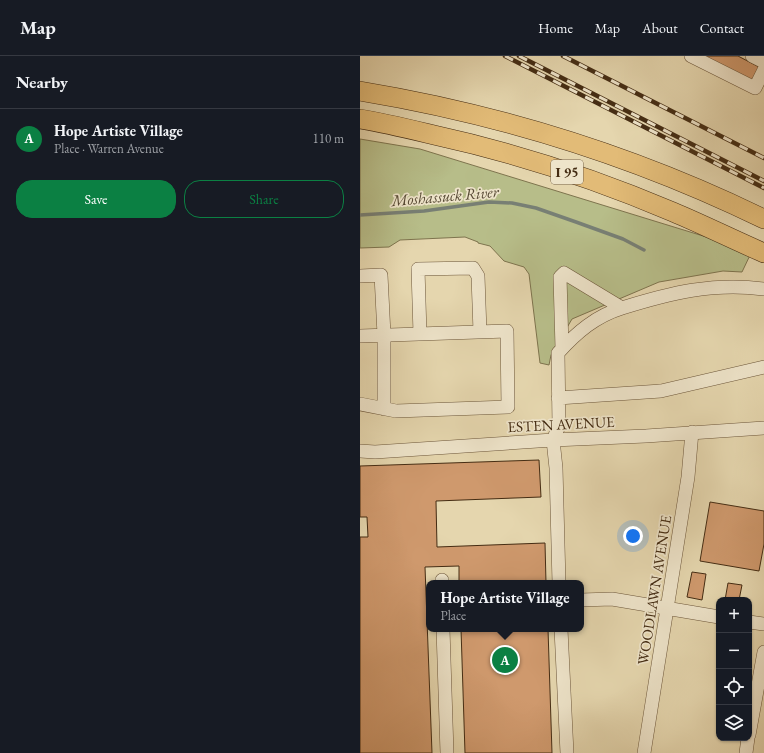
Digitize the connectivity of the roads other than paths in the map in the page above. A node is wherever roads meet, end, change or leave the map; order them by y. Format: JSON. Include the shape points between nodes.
{"nodes":[{"id":1,"x":691,"y":56,"type":"edge"},
{"id":2,"x":752,"y":56,"type":"edge"},
{"id":3,"x":764,"y":62,"type":"edge"},
{"id":4,"x":764,"y":70,"type":"edge"},
{"id":5,"x":360,"y":91,"type":"edge"},
{"id":6,"x":360,"y":119,"type":"edge"},
{"id":7,"x":764,"y":219,"type":"edge"},
{"id":8,"x":764,"y":253,"type":"edge"},
{"id":9,"x":360,"y":276,"type":"edge"},
{"id":10,"x":764,"y":289,"type":"edge"},
{"id":11,"x":622,"y":308,"type":"junction"},
{"id":12,"x":480,"y":332,"type":"junction"},
{"id":13,"x":420,"y":334,"type":"junction"},
{"id":14,"x":384,"y":335,"type":"junction"},
{"id":15,"x":360,"y":336,"type":"edge"},
{"id":16,"x":562,"y":348,"type":"junction"},
{"id":17,"x":764,"y":367,"type":"edge"},
{"id":18,"x":558,"y":398,"type":"junction"},
{"id":19,"x":360,"y":404,"type":"edge"},
{"id":20,"x":384,"y":409,"type":"junction"},
{"id":21,"x":764,"y":428,"type":"edge"},
{"id":22,"x":692,"y":432,"type":"junction"},
{"id":23,"x":553,"y":440,"type":"junction"},
{"id":24,"x":360,"y":451,"type":"edge"},
{"id":25,"x":560,"y":580,"type":"edge"},
{"id":26,"x":584,"y":600,"type":"edge"},
{"id":27,"x":668,"y":609,"type":"junction"},
{"id":28,"x":716,"y":617,"type":"edge"},
{"id":29,"x":752,"y":622,"type":"edge"},
{"id":30,"x":764,"y":624,"type":"edge"},
{"id":31,"x":443,"y":632,"type":"edge"},
{"id":32,"x":561,"y":632,"type":"edge"},
{"id":33,"x":764,"y":652,"type":"edge"},
{"id":34,"x":752,"y":718,"type":"edge"},
{"id":35,"x":748,"y":741,"type":"edge"},
{"id":36,"x":447,"y":753,"type":"edge"},
{"id":37,"x":567,"y":753,"type":"edge"},
{"id":38,"x":644,"y":753,"type":"edge"},
{"id":39,"x":746,"y":753,"type":"edge"}],
"edges":[{"from":1,"to":4,"type":"street","via":[[755,88]]},
{"from":2,"to":3,"type":"street"},
{"from":5,"to":7,"type":"highway","number":"I 95","via":[[453,109],[571,142],[672,179]]},
{"from":6,"to":8,"type":"highway","number":"I 95","via":[[389,123],[455,139],[547,165],[674,212]]},
{"from":9,"to":14,"type":"street","via":[[381,275]]},
{"from":10,"to":11,"type":"street","via":[[739,286],[704,287]]},
{"from":11,"to":16,"type":"street","via":[[611,311],[576,332]]},
{"from":11,"to":16,"type":"street","via":[[564,273],[560,277]]},
{"from":12,"to":13,"type":"street"},
{"from":12,"to":13,"type":"street","via":[[478,276],[473,268],[418,269]]},
{"from":12,"to":20,"type":"street","via":[[507,331],[508,407],[396,411]]},
{"from":13,"to":14,"type":"street"},
{"from":14,"to":15,"type":"street"},
{"from":14,"to":20,"type":"street"},
{"from":16,"to":18,"type":"street","via":[[558,353]]},
{"from":17,"to":18,"type":"street","via":[[661,391]]},
{"from":18,"to":23,"type":"street","via":[[558,426]]},
{"from":19,"to":20,"type":"street"},
{"from":21,"to":22,"type":"street","name":"ESTEN AVENUE"},
{"from":22,"to":23,"type":"street","name":"ESTEN AVENUE"},
{"from":22,"to":27,"type":"street","name":"WOODLAWN AVENUE","via":[[688,477]]},
{"from":23,"to":24,"type":"street","name":"ESTEN AVENUE"},
{"from":23,"to":25,"type":"street"},
{"from":26,"to":27,"type":"street","via":[[612,599]]},
{"from":27,"to":28,"type":"street"},
{"from":27,"to":38,"type":"street","name":"WOODLAWN AVENUE"},
{"from":29,"to":30,"type":"street"},
{"from":31,"to":36,"type":"street"},
{"from":32,"to":37,"type":"street"},
{"from":33,"to":34,"type":"street"},
{"from":35,"to":39,"type":"street"}]}
